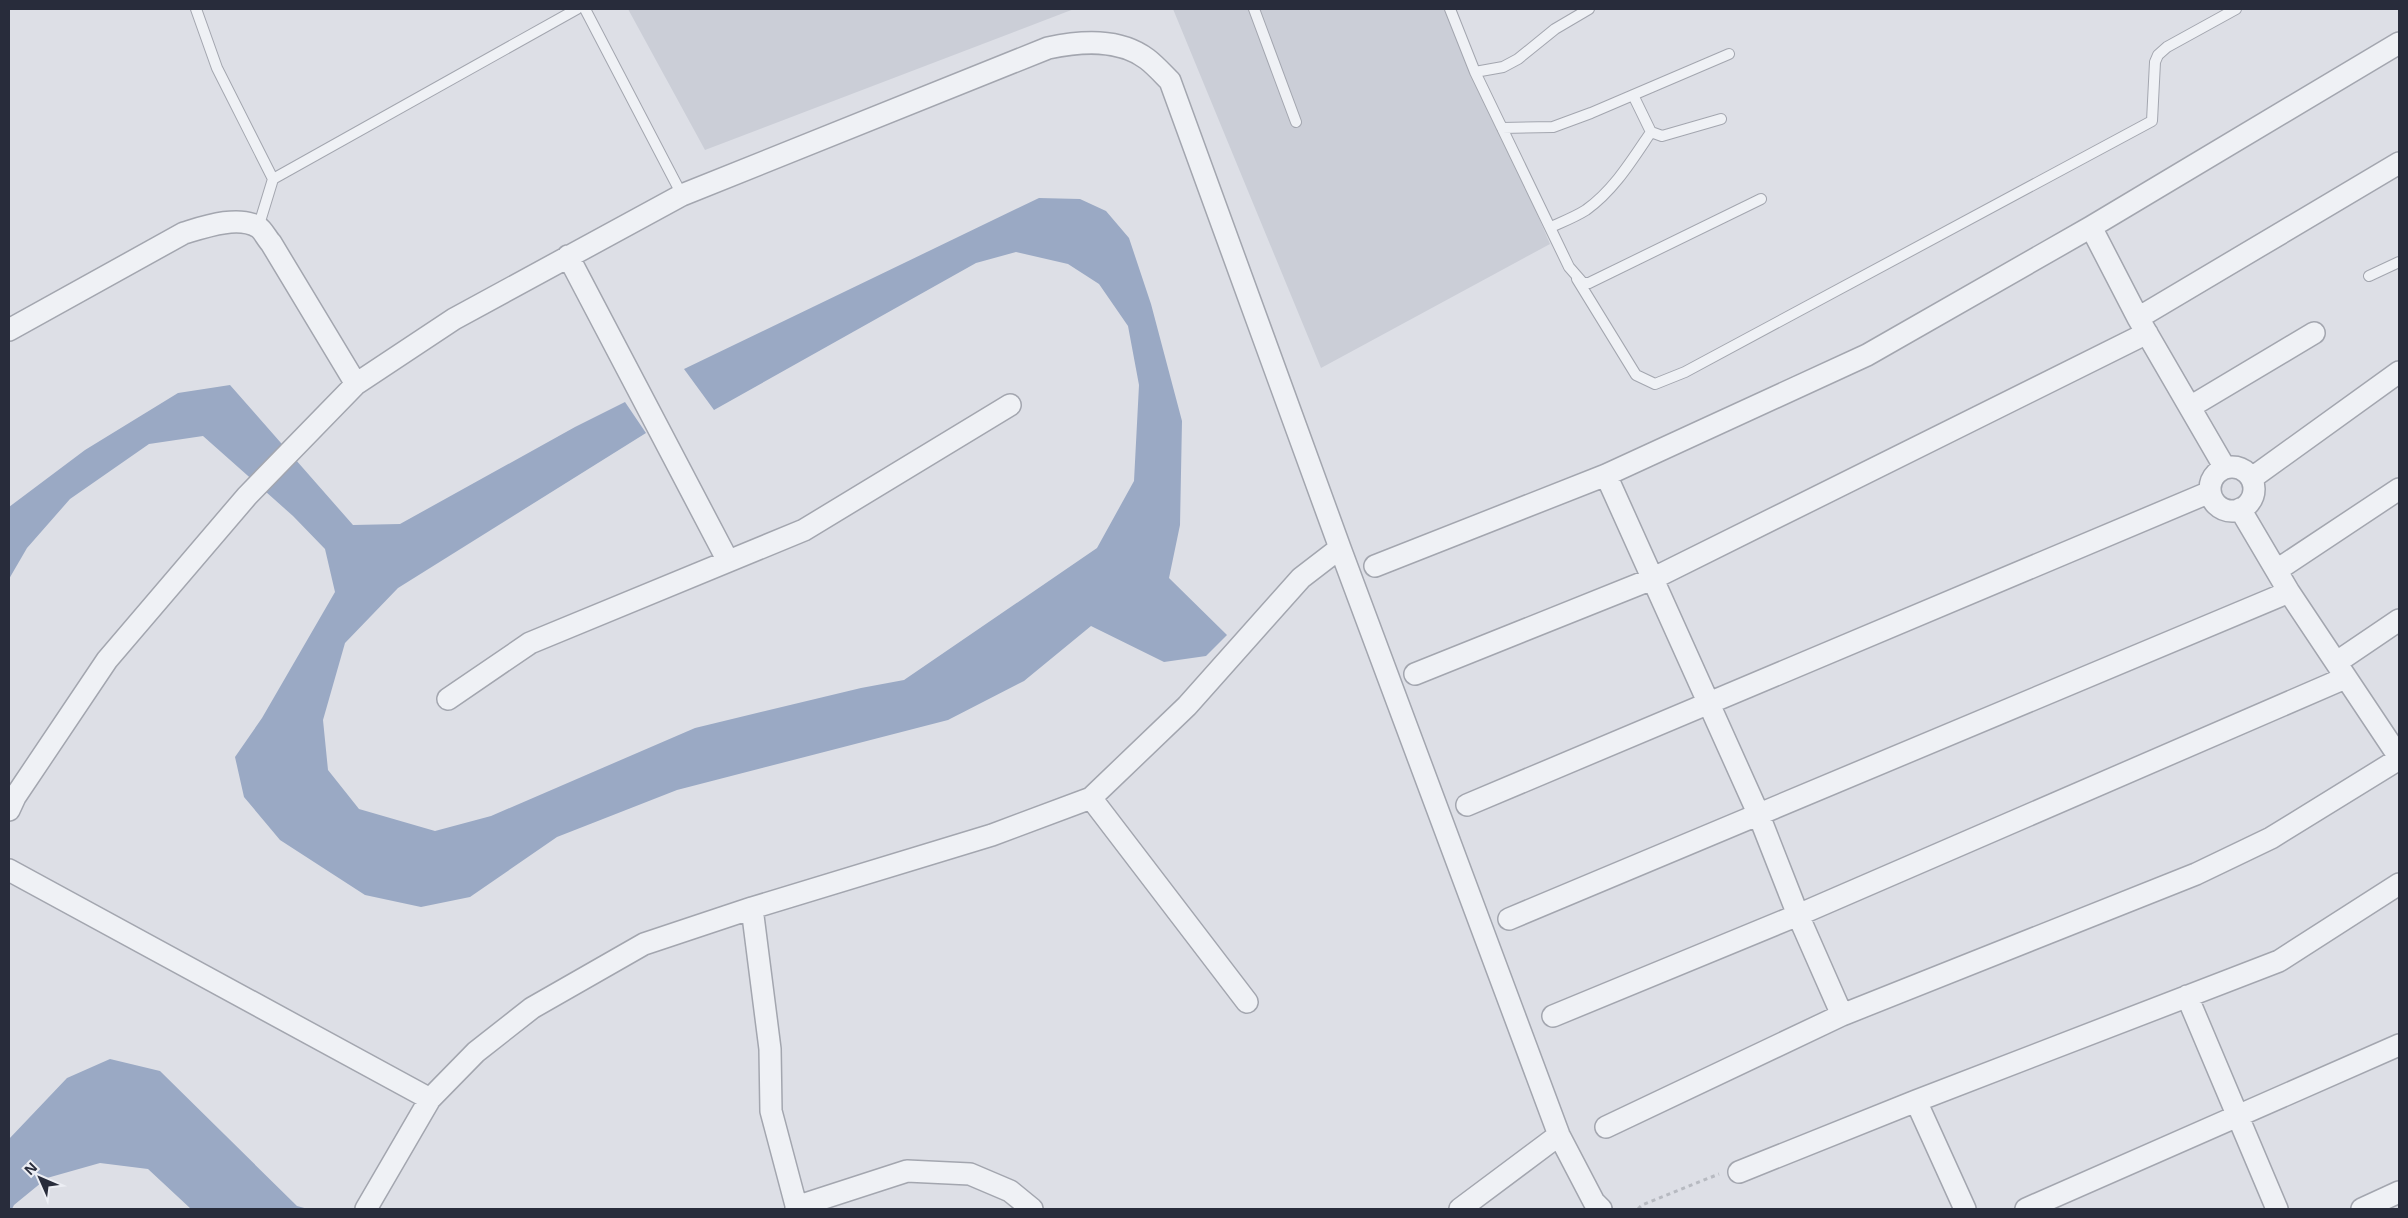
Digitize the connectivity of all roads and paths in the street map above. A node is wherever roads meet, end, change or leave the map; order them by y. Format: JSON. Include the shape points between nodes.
{"nodes":[{"id":1,"x":196,"y":9,"type":"edge"},
{"id":2,"x":577,"y":9,"type":"edge"},
{"id":3,"x":585,"y":9,"type":"edge"},
{"id":4,"x":1254,"y":9,"type":"edge"},
{"id":5,"x":1450,"y":9,"type":"edge"},
{"id":6,"x":1589,"y":9,"type":"edge"},
{"id":7,"x":2236,"y":9,"type":"edge"},
{"id":8,"x":2399,"y":43,"type":"edge"},
{"id":9,"x":1729,"y":54,"type":"dead end"},
{"id":10,"x":1476,"y":72,"type":"junction"},
{"id":11,"x":1633,"y":95,"type":"junction"},
{"id":12,"x":1721,"y":119,"type":"dead end"},
{"id":13,"x":1296,"y":122,"type":"dead end"},
{"id":14,"x":1502,"y":128,"type":"junction"},
{"id":15,"x":1651,"y":132,"type":"junction"},
{"id":16,"x":2399,"y":163,"type":"edge"},
{"id":17,"x":273,"y":179,"type":"junction"},
{"id":18,"x":682,"y":195,"type":"junction"},
{"id":19,"x":1761,"y":199,"type":"dead end"},
{"id":20,"x":1551,"y":227,"type":"junction"},
{"id":21,"x":2092,"y":227,"type":"junction"},
{"id":22,"x":258,"y":228,"type":"junction"},
{"id":23,"x":568,"y":256,"type":"junction"},
{"id":24,"x":2399,"y":262,"type":"edge"},
{"id":25,"x":2369,"y":276,"type":"dead end"},
{"id":26,"x":1578,"y":279,"type":"junction"},
{"id":27,"x":2142,"y":326,"type":"junction"},
{"id":28,"x":9,"y":330,"type":"edge"},
{"id":29,"x":2314,"y":333,"type":"dead end"},
{"id":30,"x":2399,"y":372,"type":"edge"},
{"id":31,"x":356,"y":384,"type":"junction"},
{"id":32,"x":1010,"y":405,"type":"dead end"},
{"id":33,"x":2190,"y":407,"type":"junction"},
{"id":34,"x":2225,"y":468,"type":"junction"},
{"id":35,"x":1606,"y":475,"type":"junction"},
{"id":36,"x":2252,"y":478,"type":"junction"},
{"id":37,"x":2399,"y":489,"type":"edge"},
{"id":38,"x":2210,"y":492,"type":"junction"},
{"id":39,"x":2240,"y":509,"type":"junction"},
{"id":40,"x":1340,"y":548,"type":"junction"},
{"id":41,"x":728,"y":561,"type":"junction"},
{"id":42,"x":1375,"y":566,"type":"dead end"},
{"id":43,"x":2277,"y":570,"type":"junction"},
{"id":44,"x":1652,"y":579,"type":"junction"},
{"id":45,"x":2289,"y":592,"type":"junction"},
{"id":46,"x":2399,"y":620,"type":"edge"},
{"id":47,"x":2341,"y":670,"type":"junction"},
{"id":48,"x":1415,"y":674,"type":"dead end"},
{"id":49,"x":448,"y":699,"type":"dead end"},
{"id":50,"x":1708,"y":705,"type":"junction"},
{"id":51,"x":2399,"y":758,"type":"edge"},
{"id":52,"x":1091,"y":798,"type":"junction"},
{"id":53,"x":1467,"y":805,"type":"dead end"},
{"id":54,"x":9,"y":810,"type":"edge"},
{"id":55,"x":1758,"y":813,"type":"junction"},
{"id":56,"x":9,"y":870,"type":"edge"},
{"id":57,"x":2399,"y":884,"type":"edge"},
{"id":58,"x":752,"y":908,"type":"junction"},
{"id":59,"x":1798,"y":915,"type":"junction"},
{"id":60,"x":1509,"y":919,"type":"dead end"},
{"id":61,"x":2187,"y":996,"type":"junction"},
{"id":62,"x":1247,"y":1002,"type":"dead end"},
{"id":63,"x":1842,"y":1015,"type":"junction"},
{"id":64,"x":1553,"y":1016,"type":"dead end"},
{"id":65,"x":2399,"y":1045,"type":"edge"},
{"id":66,"x":430,"y":1099,"type":"junction"},
{"id":67,"x":1916,"y":1101,"type":"junction"},
{"id":68,"x":2238,"y":1116,"type":"junction"},
{"id":69,"x":1606,"y":1127,"type":"dead end"},
{"id":70,"x":1559,"y":1135,"type":"junction"},
{"id":71,"x":1739,"y":1172,"type":"dead end"},
{"id":72,"x":2399,"y":1192,"type":"edge"},
{"id":73,"x":1598,"y":1206,"type":"edge"},
{"id":74,"x":797,"y":1208,"type":"edge"},
{"id":75,"x":366,"y":1209,"type":"edge"},
{"id":76,"x":1032,"y":1209,"type":"edge"},
{"id":77,"x":1460,"y":1209,"type":"edge"},
{"id":78,"x":1965,"y":1209,"type":"edge"},
{"id":79,"x":2026,"y":1209,"type":"edge"},
{"id":80,"x":2277,"y":1209,"type":"edge"},
{"id":81,"x":2362,"y":1209,"type":"edge"}],
"edges":[{"from":1,"to":17,"type":"lane","via":[[217,68]]},
{"from":2,"to":17,"type":"lane"},
{"from":3,"to":18,"type":"lane"},
{"from":4,"to":13,"type":"lane"},
{"from":5,"to":10,"type":"lane"},
{"from":6,"to":10,"type":"lane","via":[[1555,29],[1518,59],[1503,67]]},
{"from":7,"to":26,"type":"lane","via":[[2158,54],[2152,121],[1685,372],[1655,384],[1636,374]]},
{"from":8,"to":21,"type":"street"},
{"from":9,"to":11,"type":"lane"},
{"from":10,"to":14,"type":"lane"},
{"from":11,"to":14,"type":"lane","via":[[1553,126]]},
{"from":11,"to":15,"type":"lane"},
{"from":12,"to":15,"type":"lane","via":[[1662,136]]},
{"from":14,"to":20,"type":"lane"},
{"from":15,"to":20,"type":"lane","via":[[1623,174],[1602,197],[1584,211]]},
{"from":16,"to":27,"type":"street"},
{"from":17,"to":22,"type":"lane"},
{"from":18,"to":23,"type":"street"},
{"from":18,"to":40,"type":"street","via":[[1048,48],[1076,42],[1100,42],[1125,48],[1146,58],[1170,81]]},
{"from":19,"to":26,"type":"lane","via":[[1590,283]]},
{"from":20,"to":26,"type":"lane"},
{"from":21,"to":27,"type":"street"},
{"from":21,"to":35,"type":"street","via":[[1867,355]]},
{"from":22,"to":28,"type":"street","via":[[242,223],[216,223],[184,232]]},
{"from":22,"to":31,"type":"street"},
{"from":23,"to":31,"type":"street","via":[[454,320]]},
{"from":23,"to":41,"type":"street"},
{"from":24,"to":25,"type":"lane"},
{"from":27,"to":33,"type":"street"},
{"from":27,"to":44,"type":"street"},
{"from":29,"to":33,"type":"street"},
{"from":30,"to":36,"type":"street"},
{"from":31,"to":54,"type":"street","via":[[247,496],[107,660]]},
{"from":32,"to":41,"type":"street","via":[[804,530]]},
{"from":33,"to":34,"type":"street"},
{"from":34,"to":36,"type":"street","via":[[2240,468]]},
{"from":34,"to":38,"type":"street","via":[[2213,477]]},
{"from":35,"to":42,"type":"street"},
{"from":35,"to":44,"type":"street"},
{"from":36,"to":39,"type":"street","via":[[2252,500]]},
{"from":37,"to":43,"type":"street"},
{"from":38,"to":39,"type":"street","via":[[2218,506],[2232,511]]},
{"from":38,"to":50,"type":"street"},
{"from":39,"to":43,"type":"street"},
{"from":40,"to":52,"type":"street","via":[[1301,578],[1187,706]]},
{"from":40,"to":70,"type":"street"},
{"from":41,"to":49,"type":"street","via":[[530,643]]},
{"from":43,"to":45,"type":"street"},
{"from":44,"to":48,"type":"street"},
{"from":44,"to":50,"type":"street"},
{"from":45,"to":47,"type":"street"},
{"from":45,"to":55,"type":"street"},
{"from":46,"to":47,"type":"street"},
{"from":47,"to":51,"type":"street"},
{"from":47,"to":59,"type":"street"},
{"from":50,"to":53,"type":"street"},
{"from":50,"to":55,"type":"street"},
{"from":51,"to":63,"type":"street","via":[[2271,838],[2196,874]]},
{"from":52,"to":58,"type":"street","via":[[992,835]]},
{"from":52,"to":62,"type":"street"},
{"from":55,"to":59,"type":"street"},
{"from":55,"to":60,"type":"street"},
{"from":56,"to":66,"type":"street"},
{"from":57,"to":61,"type":"street","via":[[2279,961]]},
{"from":58,"to":66,"type":"street","via":[[644,944],[532,1008],[476,1052]]},
{"from":58,"to":74,"type":"street","via":[[770,1049],[771,1111]]},
{"from":59,"to":63,"type":"street"},
{"from":59,"to":64,"type":"street"},
{"from":61,"to":67,"type":"street"},
{"from":61,"to":68,"type":"street"},
{"from":63,"to":69,"type":"street"},
{"from":65,"to":68,"type":"street"},
{"from":66,"to":75,"type":"street"},
{"from":67,"to":71,"type":"street"},
{"from":67,"to":78,"type":"street"},
{"from":68,"to":79,"type":"street"},
{"from":68,"to":80,"type":"street"},
{"from":70,"to":73,"type":"street"},
{"from":70,"to":77,"type":"street"},
{"from":72,"to":81,"type":"street"},
{"from":74,"to":76,"type":"street","via":[[907,1171],[970,1174],[1010,1191]]}]}
